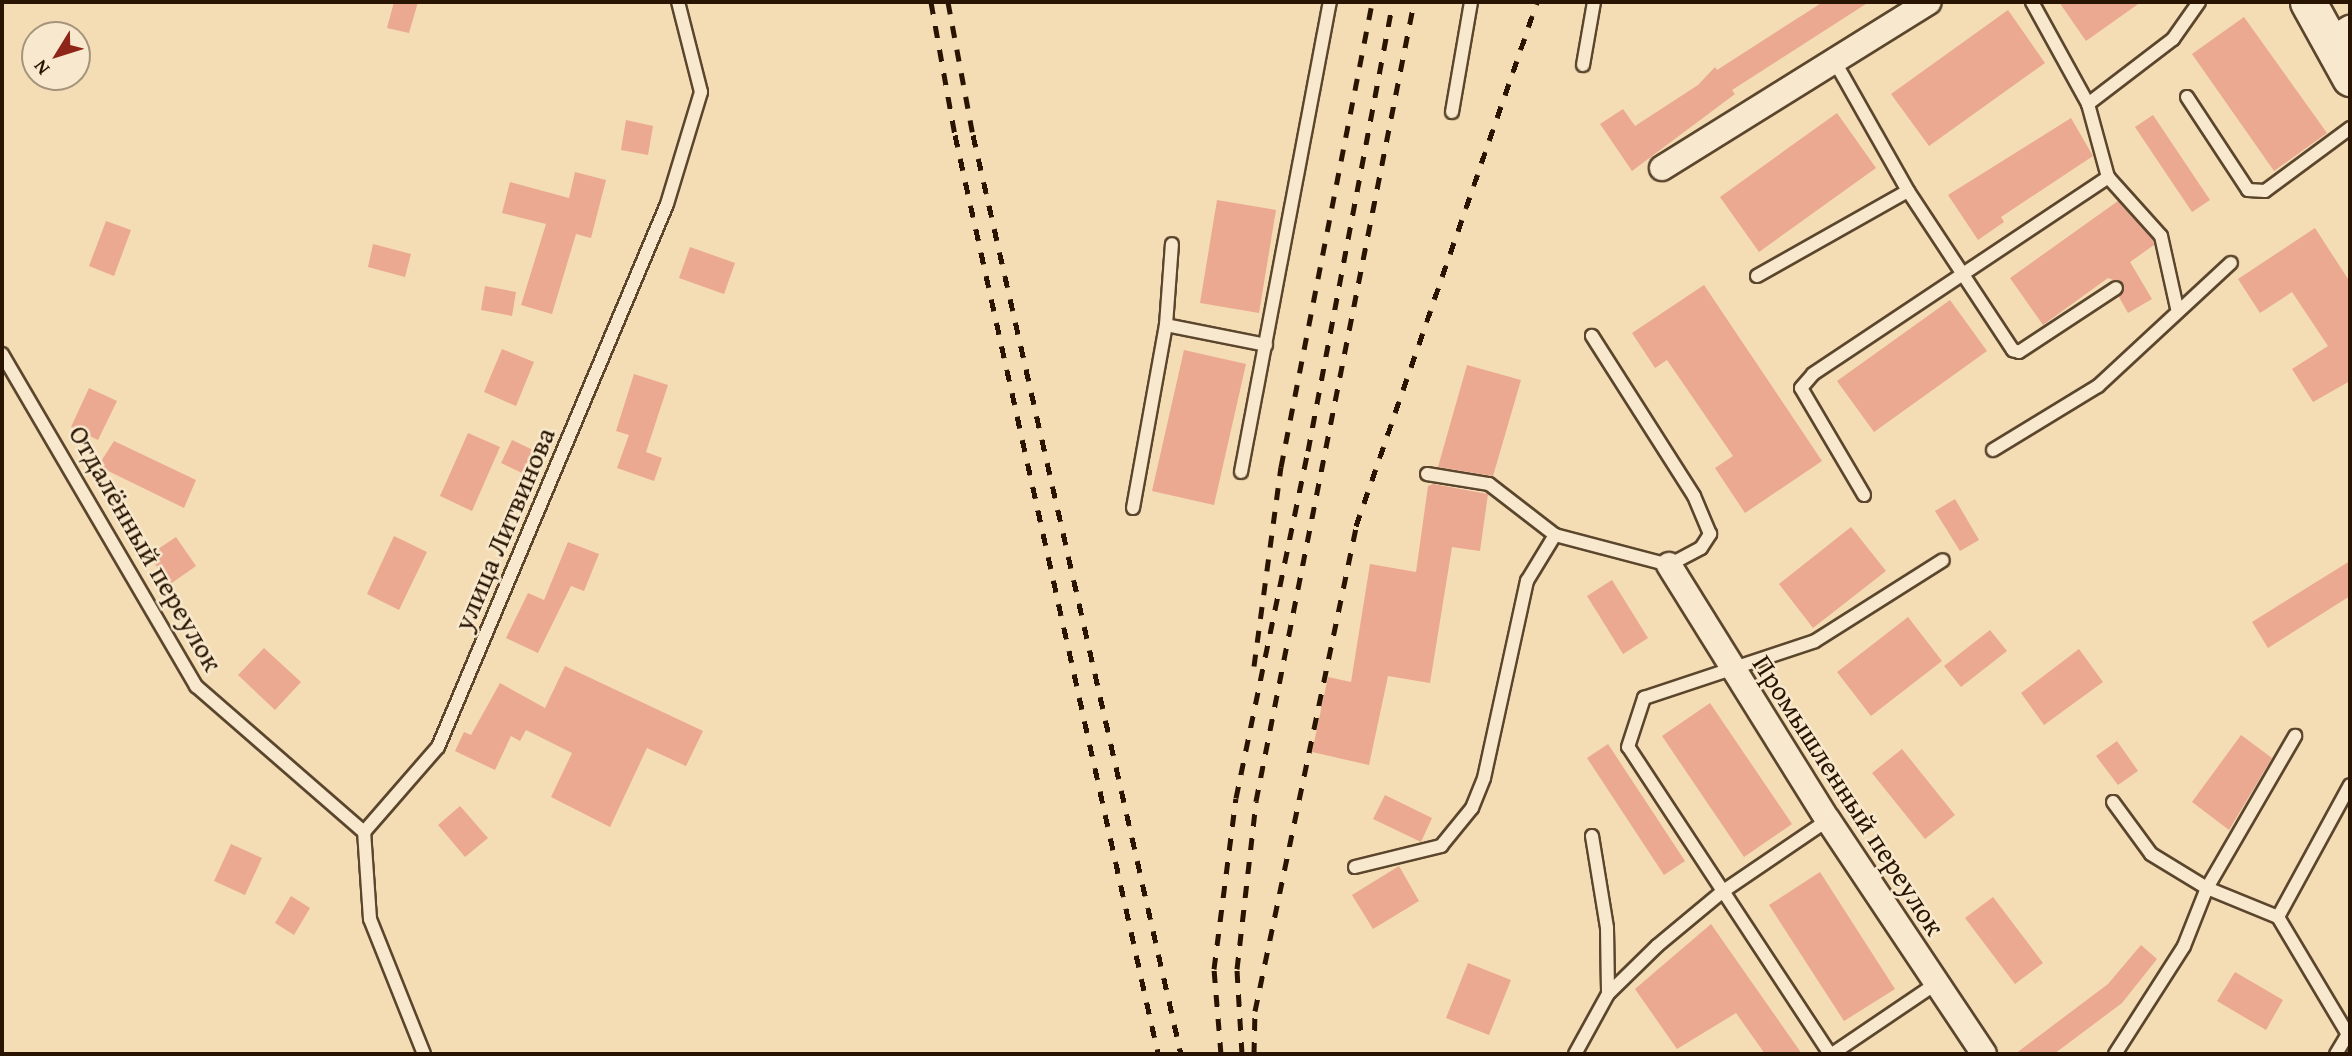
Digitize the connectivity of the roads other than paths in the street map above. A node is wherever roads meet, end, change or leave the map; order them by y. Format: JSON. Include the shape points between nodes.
{"nodes":[{"id":1,"x":678,"y":2,"type":"edge"},
{"id":2,"x":1330,"y":2,"type":"edge"},
{"id":3,"x":1471,"y":2,"type":"edge"},
{"id":4,"x":1594,"y":2,"type":"edge"},
{"id":5,"x":1929,"y":2,"type":"edge"},
{"id":6,"x":2032,"y":2,"type":"edge"},
{"id":7,"x":2199,"y":2,"type":"edge"},
{"id":8,"x":2308,"y":2,"type":"edge"},
{"id":9,"x":2339,"y":34,"type":"edge"},
{"id":10,"x":1835,"y":62,"type":"junction"},
{"id":11,"x":1583,"y":65,"type":"dead end"},
{"id":12,"x":2350,"y":78,"type":"edge"},
{"id":13,"x":2187,"y":97,"type":"dead end"},
{"id":14,"x":2088,"y":104,"type":"junction"},
{"id":15,"x":1452,"y":112,"type":"dead end"},
{"id":16,"x":2350,"y":128,"type":"edge"},
{"id":17,"x":1662,"y":168,"type":"dead end"},
{"id":18,"x":2108,"y":177,"type":"junction"},
{"id":19,"x":1908,"y":191,"type":"junction"},
{"id":20,"x":1172,"y":244,"type":"dead end"},
{"id":21,"x":2231,"y":263,"type":"dead end"},
{"id":22,"x":1965,"y":274,"type":"junction"},
{"id":23,"x":1757,"y":276,"type":"dead end"},
{"id":24,"x":2116,"y":288,"type":"dead end"},
{"id":25,"x":2178,"y":308,"type":"junction"},
{"id":26,"x":1166,"y":325,"type":"junction"},
{"id":27,"x":1592,"y":336,"type":"dead end"},
{"id":28,"x":1266,"y":345,"type":"junction"},
{"id":29,"x":2,"y":354,"type":"edge"},
{"id":30,"x":1993,"y":450,"type":"dead end"},
{"id":31,"x":1241,"y":471,"type":"dead end"},
{"id":32,"x":1427,"y":474,"type":"dead end"},
{"id":33,"x":1864,"y":495,"type":"dead end"},
{"id":34,"x":1133,"y":508,"type":"dead end"},
{"id":35,"x":1555,"y":535,"type":"junction"},
{"id":36,"x":1944,"y":560,"type":"dead end"},
{"id":37,"x":1669,"y":565,"type":"junction"},
{"id":38,"x":1732,"y":672,"type":"junction"},
{"id":39,"x":2295,"y":736,"type":"dead end"},
{"id":40,"x":2350,"y":785,"type":"edge"},
{"id":41,"x":2113,"y":802,"type":"dead end"},
{"id":42,"x":1828,"y":820,"type":"junction"},
{"id":43,"x":364,"y":832,"type":"junction"},
{"id":44,"x":1592,"y":836,"type":"dead end"},
{"id":45,"x":1355,"y":867,"type":"dead end"},
{"id":46,"x":2207,"y":888,"type":"junction"},
{"id":47,"x":1722,"y":892,"type":"junction"},
{"id":48,"x":2278,"y":917,"type":"junction"},
{"id":49,"x":1937,"y":983,"type":"junction"},
{"id":50,"x":1608,"y":994,"type":"junction"},
{"id":51,"x":2349,"y":1035,"type":"edge"},
{"id":52,"x":424,"y":1054,"type":"edge"},
{"id":53,"x":1575,"y":1054,"type":"edge"},
{"id":54,"x":1831,"y":1054,"type":"edge"},
{"id":55,"x":1984,"y":1054,"type":"edge"},
{"id":56,"x":2115,"y":1054,"type":"edge"},
{"id":57,"x":2336,"y":1054,"type":"edge"}],
"edges":[{"from":1,"to":43,"type":"lane","name":"улица Литвинова","via":[[701,92],[667,204],[438,747]]},
{"from":2,"to":28,"type":"lane"},
{"from":3,"to":15,"type":"lane"},
{"from":4,"to":11,"type":"lane"},
{"from":5,"to":10,"type":"street"},
{"from":6,"to":14,"type":"lane"},
{"from":7,"to":14,"type":"lane","via":[[2174,39]]},
{"from":8,"to":9,"type":"street"},
{"from":9,"to":12,"type":"street"},
{"from":10,"to":17,"type":"street"},
{"from":10,"to":19,"type":"lane"},
{"from":13,"to":16,"type":"lane","via":[[2248,190],[2265,191]]},
{"from":14,"to":18,"type":"lane"},
{"from":18,"to":22,"type":"lane"},
{"from":18,"to":25,"type":"lane","via":[[2161,236]]},
{"from":19,"to":22,"type":"lane"},
{"from":19,"to":23,"type":"lane"},
{"from":20,"to":26,"type":"lane"},
{"from":21,"to":25,"type":"lane"},
{"from":22,"to":24,"type":"lane","via":[[2012,350],[2019,352]]},
{"from":22,"to":33,"type":"lane","via":[[1814,374],[1801,388]]},
{"from":25,"to":30,"type":"lane","via":[[2098,386]]},
{"from":26,"to":28,"type":"lane"},
{"from":26,"to":34,"type":"lane"},
{"from":27,"to":37,"type":"lane","via":[[1694,496],[1710,534],[1701,548]]},
{"from":28,"to":31,"type":"lane"},
{"from":29,"to":43,"type":"lane","name":"Отдалённый переулок","via":[[196,687]]},
{"from":32,"to":35,"type":"lane","via":[[1489,484]]},
{"from":35,"to":37,"type":"lane"},
{"from":35,"to":45,"type":"lane","via":[[1527,581],[1484,778],[1472,808],[1441,846]]},
{"from":36,"to":38,"type":"lane","via":[[1815,641]]},
{"from":37,"to":38,"type":"street","name":"Промышленный переулок"},
{"from":38,"to":42,"type":"street","name":"Промышленный переулок"},
{"from":38,"to":47,"type":"lane","via":[[1644,698],[1628,747]]},
{"from":39,"to":46,"type":"lane"},
{"from":40,"to":48,"type":"lane"},
{"from":41,"to":46,"type":"lane","via":[[2151,854]]},
{"from":42,"to":47,"type":"lane"},
{"from":42,"to":49,"type":"street","name":"Промышленный переулок"},
{"from":43,"to":52,"type":"lane","via":[[370,919]]},
{"from":44,"to":50,"type":"lane","via":[[1607,928]]},
{"from":46,"to":48,"type":"lane"},
{"from":46,"to":56,"type":"lane","via":[[2184,946]]},
{"from":47,"to":50,"type":"lane"},
{"from":47,"to":54,"type":"lane"},
{"from":48,"to":51,"type":"lane"},
{"from":49,"to":54,"type":"lane"},
{"from":49,"to":55,"type":"street","name":"Промышленный переулок"},
{"from":50,"to":53,"type":"lane"},
{"from":51,"to":57,"type":"lane"}]}
